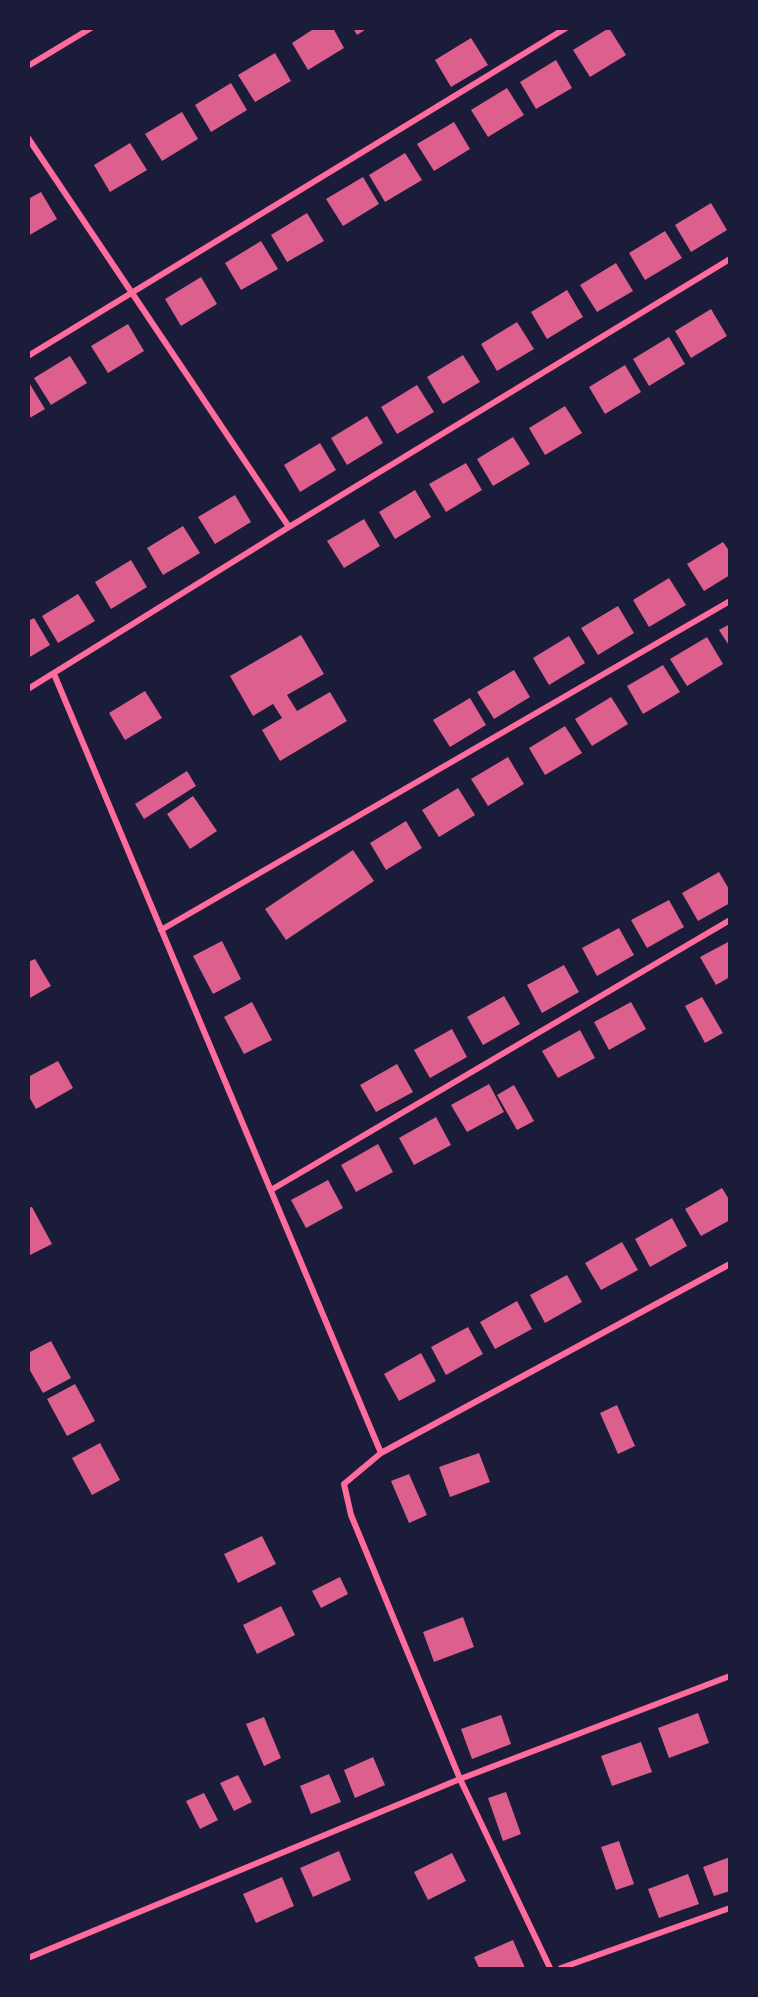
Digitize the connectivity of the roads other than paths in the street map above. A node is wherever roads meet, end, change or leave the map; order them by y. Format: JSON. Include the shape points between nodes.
{"nodes":[{"id":1,"x":90,"y":28,"type":"edge"},
{"id":2,"x":566,"y":28,"type":"edge"},
{"id":3,"x":28,"y":66,"type":"edge"},
{"id":4,"x":28,"y":138,"type":"edge"},
{"id":5,"x":729,"y":259,"type":"edge"},
{"id":6,"x":131,"y":293,"type":"junction"},
{"id":7,"x":28,"y":356,"type":"edge"},
{"id":8,"x":289,"y":527,"type":"junction"},
{"id":9,"x":729,"y":601,"type":"edge"},
{"id":10,"x":54,"y":674,"type":"junction"},
{"id":11,"x":28,"y":689,"type":"edge"},
{"id":12,"x":729,"y":921,"type":"edge"},
{"id":13,"x":161,"y":930,"type":"junction"},
{"id":14,"x":271,"y":1190,"type":"junction"},
{"id":15,"x":729,"y":1264,"type":"edge"},
{"id":16,"x":381,"y":1453,"type":"junction"},
{"id":17,"x":729,"y":1676,"type":"edge"},
{"id":18,"x":460,"y":1779,"type":"junction"},
{"id":19,"x":729,"y":1908,"type":"edge"},
{"id":20,"x":28,"y":1958,"type":"edge"},
{"id":21,"x":550,"y":1968,"type":"edge"},
{"id":22,"x":561,"y":1968,"type":"edge"}],
"edges":[{"from":1,"to":3,"type":"street"},
{"from":2,"to":6,"type":"street"},
{"from":4,"to":6,"type":"street"},
{"from":5,"to":8,"type":"street"},
{"from":6,"to":7,"type":"street"},
{"from":6,"to":8,"type":"street"},
{"from":8,"to":10,"type":"street"},
{"from":9,"to":13,"type":"street"},
{"from":10,"to":11,"type":"street"},
{"from":10,"to":13,"type":"street"},
{"from":12,"to":14,"type":"street"},
{"from":13,"to":14,"type":"street"},
{"from":14,"to":16,"type":"street"},
{"from":15,"to":16,"type":"street"},
{"from":16,"to":18,"type":"street","via":[[344,1484],[351,1515]]},
{"from":17,"to":18,"type":"street"},
{"from":18,"to":20,"type":"street"},
{"from":18,"to":21,"type":"street"},
{"from":19,"to":22,"type":"street"}]}
